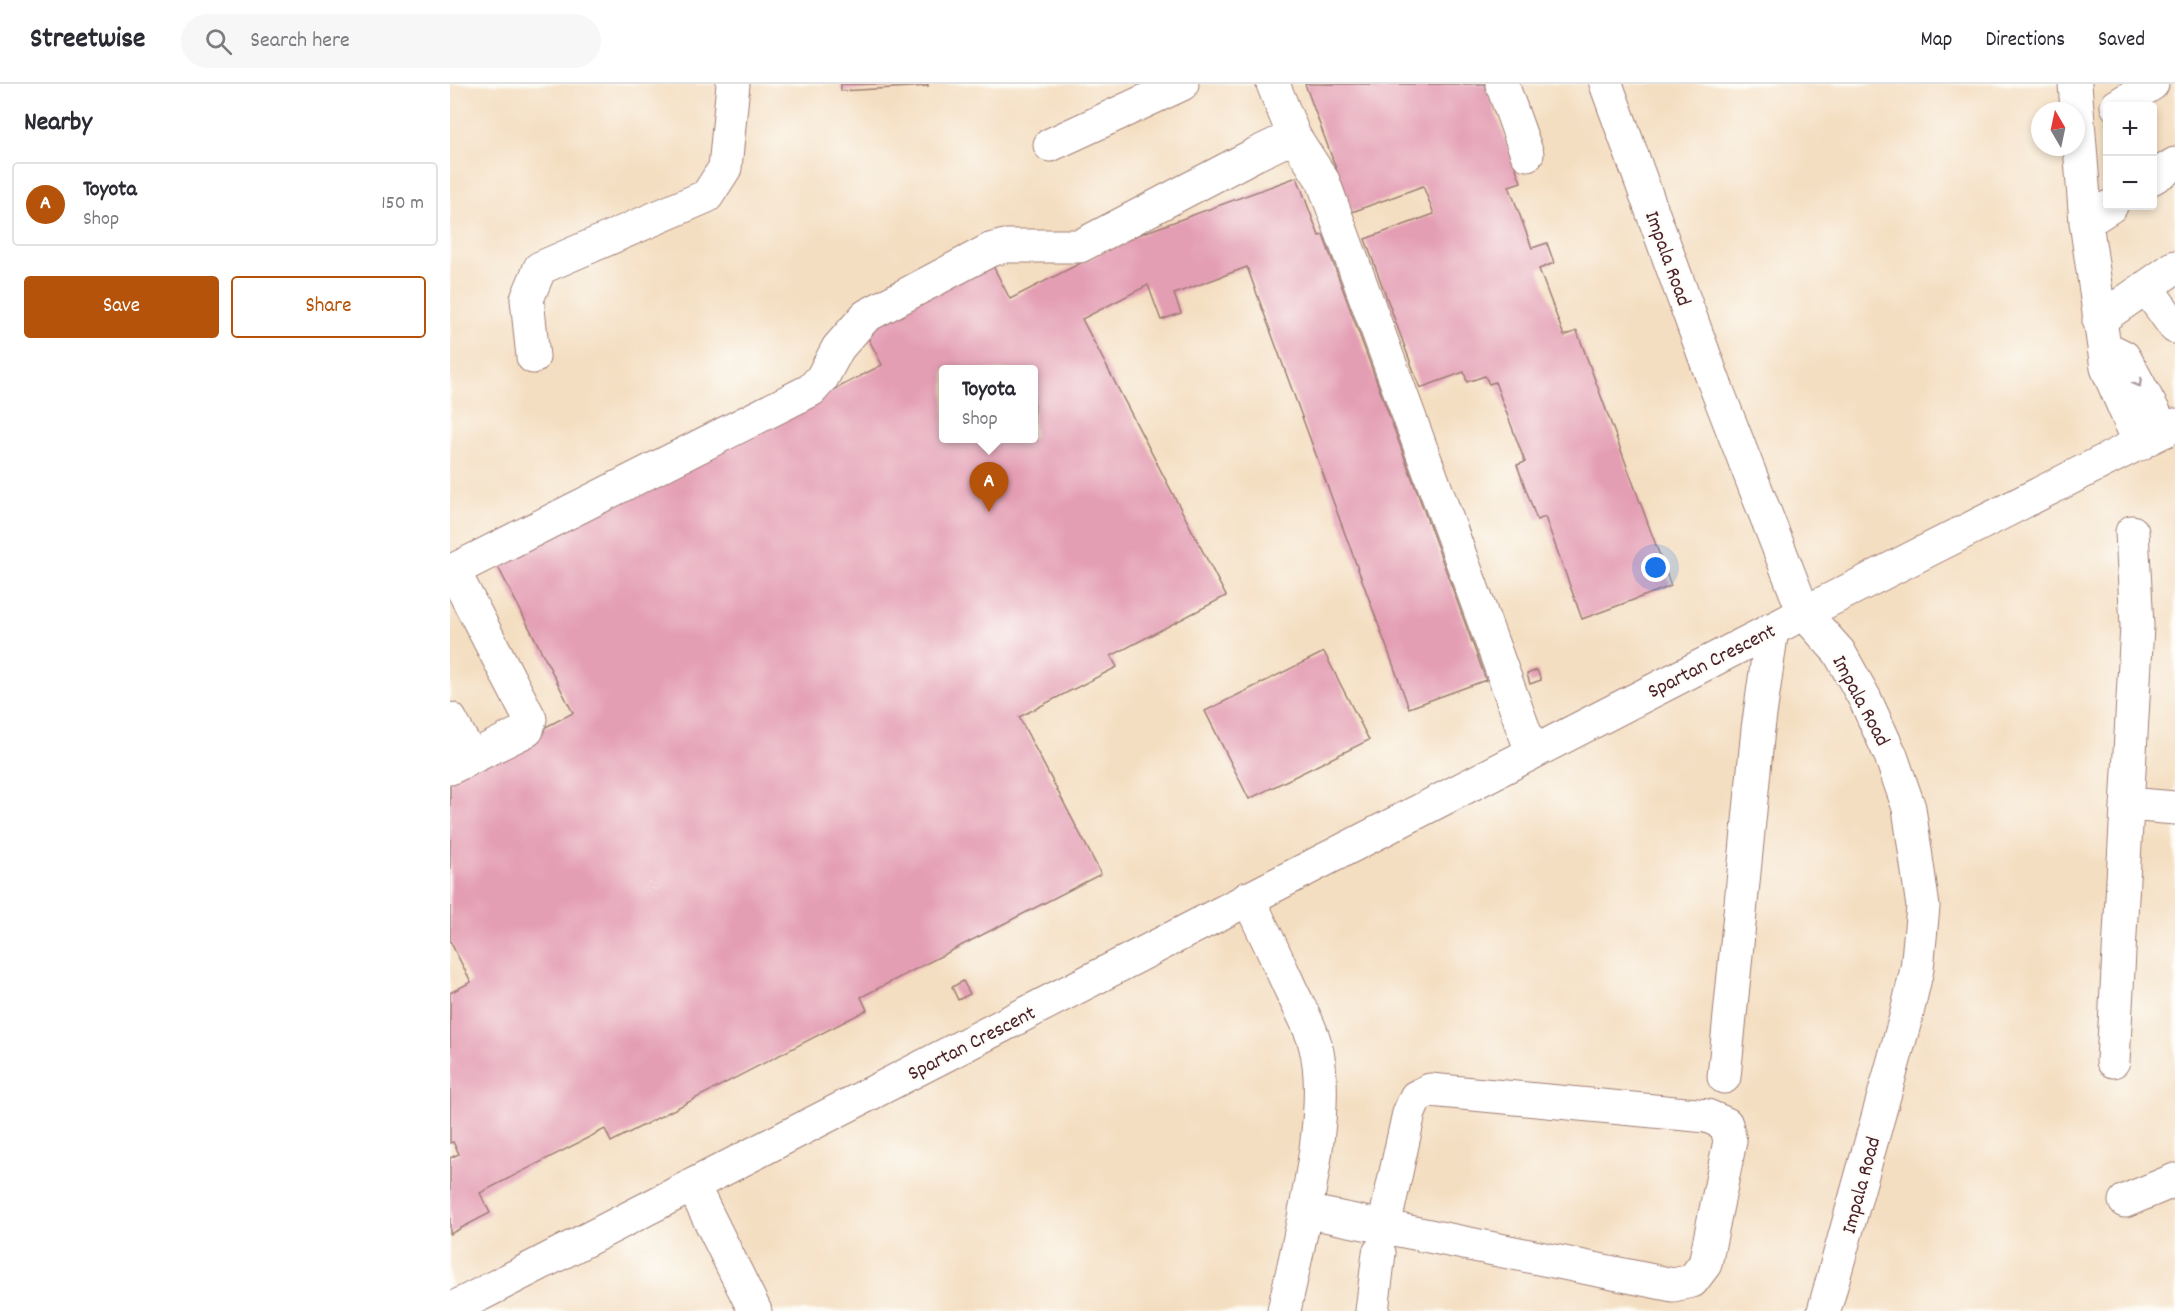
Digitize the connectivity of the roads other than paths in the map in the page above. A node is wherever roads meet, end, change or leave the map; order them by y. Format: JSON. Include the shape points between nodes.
{"nodes":[{"id":1,"x":734,"y":84,"type":"edge"},
{"id":2,"x":1182,"y":84,"type":"edge"},
{"id":3,"x":1273,"y":84,"type":"edge"},
{"id":4,"x":1502,"y":84,"type":"edge"},
{"id":5,"x":1606,"y":84,"type":"edge"},
{"id":6,"x":2075,"y":84,"type":"edge"},
{"id":7,"x":2152,"y":84,"type":"edge"},
{"id":8,"x":2077,"y":102,"type":"edge"},
{"id":9,"x":2123,"y":102,"type":"edge"},
{"id":10,"x":2103,"y":116,"type":"edge"},
{"id":11,"x":2085,"y":127,"type":"edge"},
{"id":12,"x":1294,"y":136,"type":"junction"},
{"id":13,"x":1050,"y":145,"type":"dead end"},
{"id":14,"x":1527,"y":154,"type":"dead end"},
{"id":15,"x":2085,"y":156,"type":"edge"},
{"id":16,"x":2175,"y":164,"type":"edge"},
{"id":17,"x":2157,"y":175,"type":"edge"},
{"id":18,"x":2098,"y":214,"type":"edge"},
{"id":19,"x":2175,"y":267,"type":"edge"},
{"id":20,"x":2146,"y":287,"type":"junction"},
{"id":21,"x":2175,"y":327,"type":"edge"},
{"id":22,"x":2101,"y":332,"type":"junction"},
{"id":23,"x":532,"y":357,"type":"dead end"},
{"id":24,"x":2159,"y":433,"type":"edge"},
{"id":25,"x":2132,"y":532,"type":"dead end"},
{"id":26,"x":452,"y":571,"type":"edge"},
{"id":27,"x":1804,"y":612,"type":"junction"},
{"id":28,"x":1772,"y":629,"type":"junction"},
{"id":29,"x":450,"y":719,"type":"edge"},
{"id":30,"x":1533,"y":752,"type":"junction"},
{"id":31,"x":461,"y":762,"type":"edge"},
{"id":32,"x":2128,"y":804,"type":"junction"},
{"id":33,"x":2175,"y":808,"type":"edge"},
{"id":34,"x":1248,"y":898,"type":"junction"},
{"id":35,"x":2114,"y":1061,"type":"dead end"},
{"id":36,"x":1724,"y":1077,"type":"dead end"},
{"id":37,"x":2175,"y":1180,"type":"edge"},
{"id":38,"x":693,"y":1186,"type":"junction"},
{"id":39,"x":2125,"y":1201,"type":"dead end"},
{"id":40,"x":1305,"y":1210,"type":"junction"},
{"id":41,"x":1382,"y":1240,"type":"junction"},
{"id":42,"x":450,"y":1310,"type":"edge"},
{"id":43,"x":755,"y":1311,"type":"edge"},
{"id":44,"x":1284,"y":1311,"type":"edge"},
{"id":45,"x":1372,"y":1311,"type":"edge"},
{"id":46,"x":1824,"y":1311,"type":"edge"}],
"edges":[{"from":1,"to":23,"type":"street","via":[[725,168],[707,196],[540,268],[527,299]]},
{"from":2,"to":13,"type":"street"},
{"from":3,"to":12,"type":"street"},
{"from":4,"to":14,"type":"street"},
{"from":5,"to":27,"type":"street","name":"Impala Road","via":[[1721,403]]},
{"from":6,"to":8,"type":"street"},
{"from":7,"to":9,"type":"street"},
{"from":10,"to":11,"type":"street"},
{"from":12,"to":26,"type":"street","via":[[1080,246],[1005,246],[990,250],[866,316],[838,348],[811,390]]},
{"from":12,"to":30,"type":"street","via":[[1323,181]]},
{"from":15,"to":18,"type":"street"},
{"from":16,"to":17,"type":"street"},
{"from":18,"to":22,"type":"street"},
{"from":19,"to":20,"type":"street"},
{"from":20,"to":21,"type":"street"},
{"from":20,"to":22,"type":"street"},
{"from":22,"to":24,"type":"street","via":[[2107,368]]},
{"from":24,"to":27,"type":"street","name":"Spartan Crescent"},
{"from":25,"to":32,"type":"street","via":[[2137,626]]},
{"from":26,"to":31,"type":"street","via":[[530,719],[527,729]]},
{"from":27,"to":28,"type":"street","name":"Spartan Crescent"},
{"from":27,"to":46,"type":"street","name":"Impala Road","via":[[1839,652],[1891,756],[1909,808],[1923,907],[1917,969],[1906,1017]]},
{"from":28,"to":30,"type":"street","name":"Spartan Crescent"},
{"from":28,"to":36,"type":"street","via":[[1758,729]]},
{"from":29,"to":31,"type":"street"},
{"from":30,"to":34,"type":"street","name":"Spartan Crescent"},
{"from":32,"to":33,"type":"street"},
{"from":32,"to":35,"type":"street"},
{"from":34,"to":38,"type":"street","name":"Spartan Crescent"},
{"from":34,"to":40,"type":"street","via":[[1305,1020],[1319,1064],[1319,1120]]},
{"from":37,"to":39,"type":"street"},
{"from":38,"to":42,"type":"street","name":"Spartan Crescent"},
{"from":38,"to":43,"type":"street"},
{"from":40,"to":41,"type":"street"},
{"from":40,"to":44,"type":"street"},
{"from":41,"to":41,"type":"street","via":[[1673,1285],[1692,1281],[1705,1264],[1730,1141],[1726,1124],[1707,1116],[1430,1089],[1416,1097],[1409,1113]]},
{"from":41,"to":45,"type":"street"}]}
